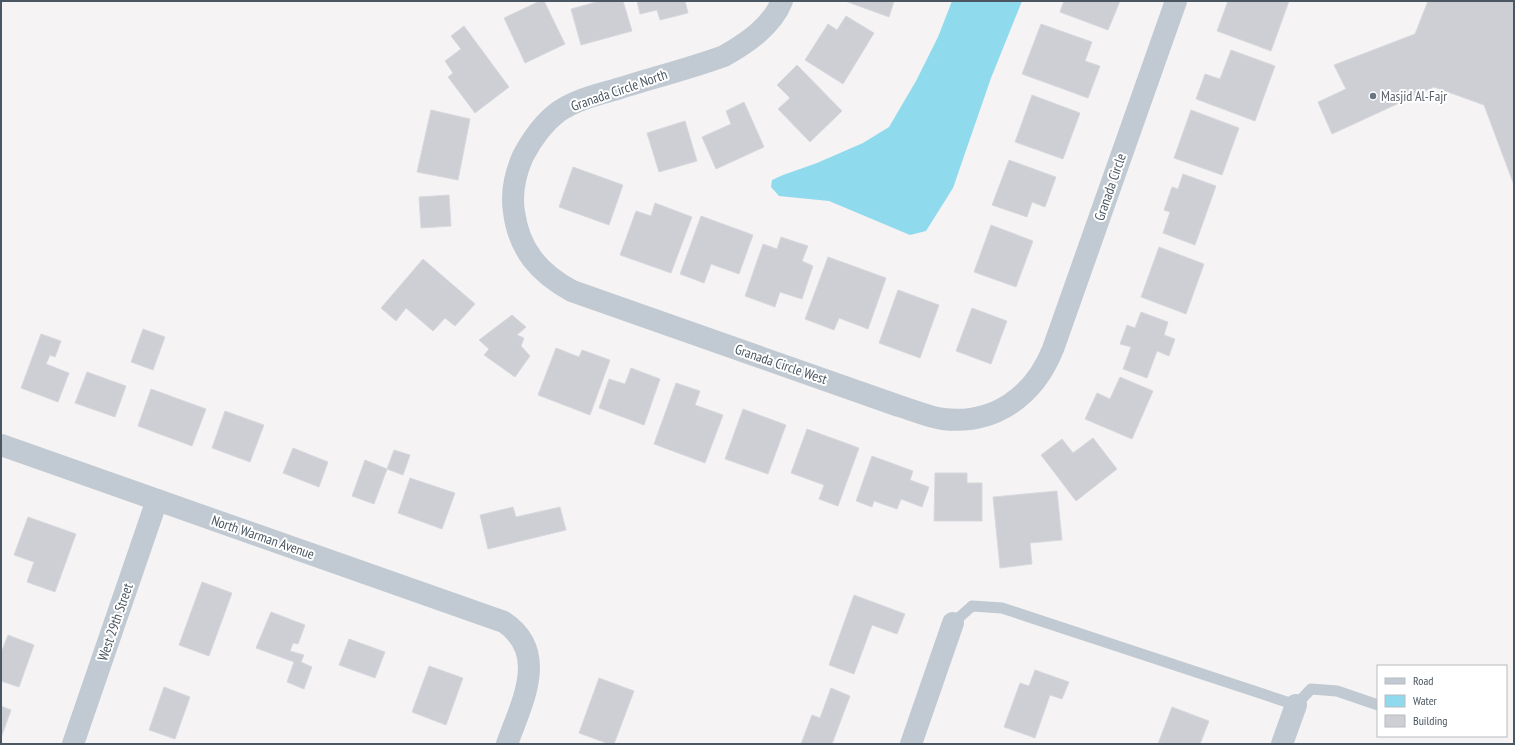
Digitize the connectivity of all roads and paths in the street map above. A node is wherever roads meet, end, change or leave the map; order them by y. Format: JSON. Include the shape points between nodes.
{"nodes":[{"id":1,"x":782,"y":1,"type":"edge"},
{"id":2,"x":1176,"y":1,"type":"edge"},
{"id":3,"x":525,"y":246,"type":"joint"},
{"id":4,"x":1042,"y":372,"type":"joint"},
{"id":5,"x":1,"y":445,"type":"edge"},
{"id":6,"x":157,"y":500,"type":"junction"},
{"id":7,"x":953,"y":623,"type":"joint"},
{"id":8,"x":1296,"y":705,"type":"junction"},
{"id":9,"x":1377,"y":705,"type":"edge"},
{"id":10,"x":73,"y":744,"type":"edge"},
{"id":11,"x":507,"y":744,"type":"edge"},
{"id":12,"x":911,"y":744,"type":"edge"},
{"id":13,"x":1282,"y":744,"type":"edge"}],
"edges":[{"from":1,"to":3,"type":"street","name":"Granada Circle North","via":[[769,22],[744,45],[724,56],[585,99],[558,112],[547,122],[527,146],[518,165],[512,197],[516,229]]},
{"from":2,"to":4,"type":"street","name":"Granada Circle","via":[[1053,349]]},
{"from":3,"to":4,"type":"street","name":"Granada Circle West","via":[[542,270],[572,291],[942,419],[964,420],[996,412],[1032,387]]},
{"from":5,"to":6,"type":"street","name":"North Warman Avenue"},
{"from":6,"to":10,"type":"street","name":"West 29th Street"},
{"from":6,"to":11,"type":"street","name":"North Warman Avenue","via":[[508,625],[520,637],[530,661],[530,676]]},
{"from":7,"to":8,"type":"lane","via":[[972,606],[1002,608]]},
{"from":7,"to":12,"type":"street"},
{"from":8,"to":9,"type":"lane","via":[[1311,690],[1338,690]]},
{"from":8,"to":13,"type":"street"}]}
